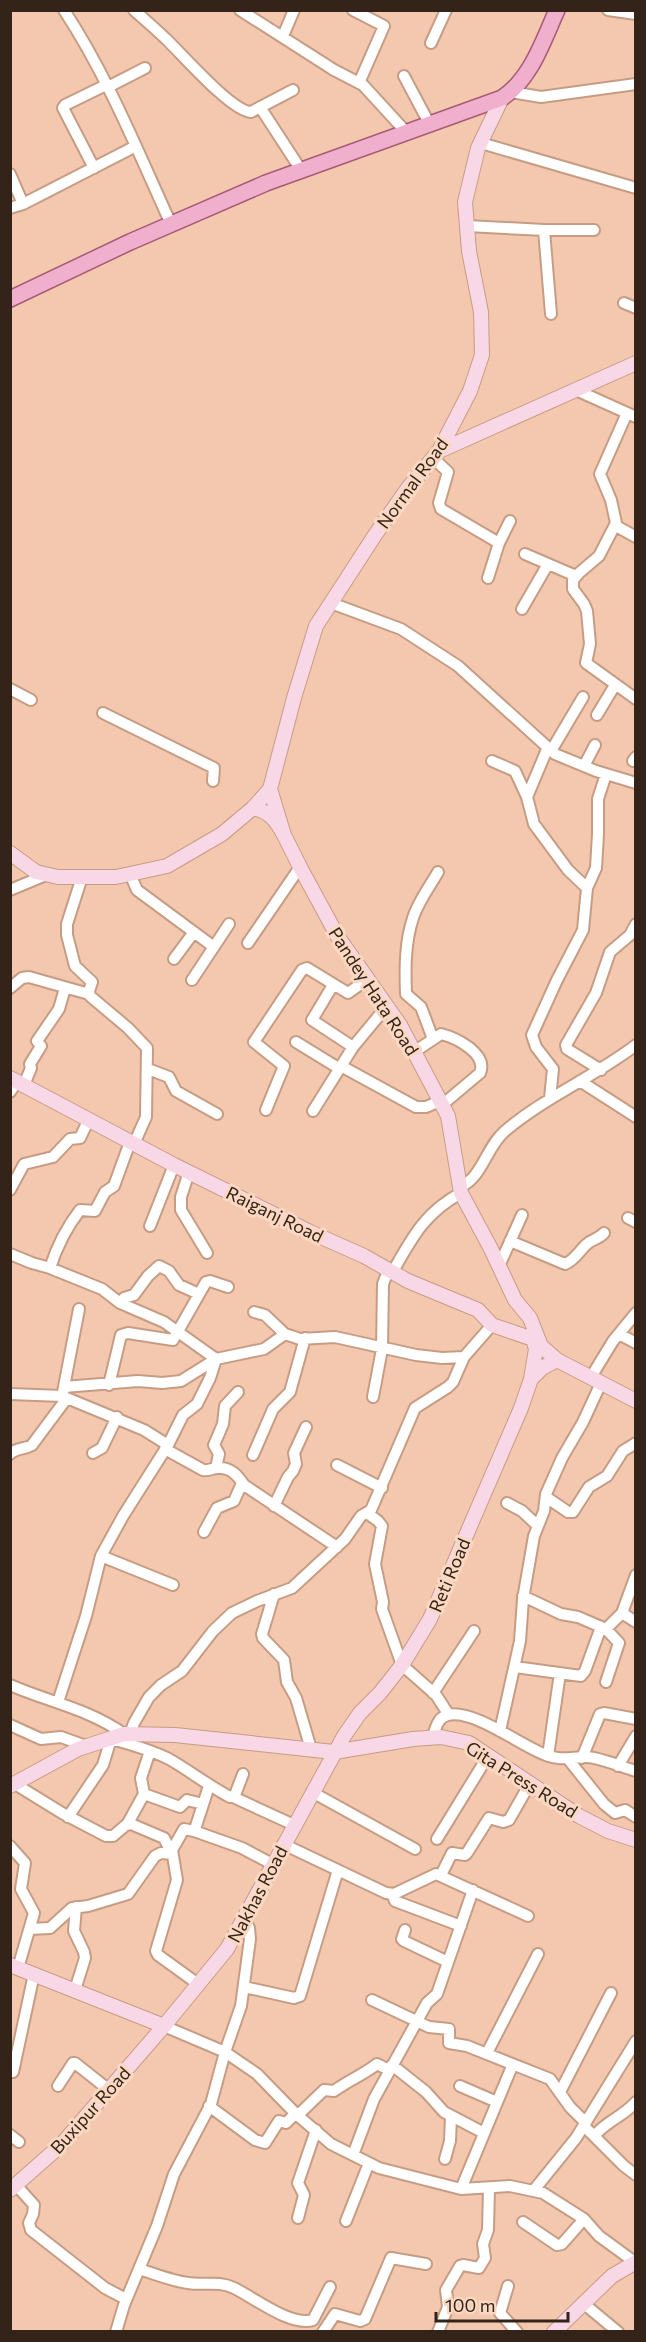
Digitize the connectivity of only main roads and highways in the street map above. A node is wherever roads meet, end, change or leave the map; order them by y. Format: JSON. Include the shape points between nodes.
{"nodes":[{"id":1,"x":557,"y":10,"type":"edge"},
{"id":2,"x":507,"y":95,"type":"junction"},
{"id":3,"x":10,"y":299,"type":"edge"},
{"id":4,"x":636,"y":363,"type":"edge"},
{"id":5,"x":436,"y":455,"type":"junction"},
{"id":6,"x":270,"y":789,"type":"junction"},
{"id":7,"x":253,"y":808,"type":"junction"},
{"id":8,"x":285,"y":834,"type":"junction"},
{"id":9,"x":10,"y":853,"type":"edge"},
{"id":10,"x":15,"y":1084,"type":"edge"},
{"id":11,"x":538,"y":1347,"type":"junction"},
{"id":12,"x":557,"y":1360,"type":"junction"},
{"id":13,"x":531,"y":1380,"type":"junction"},
{"id":14,"x":636,"y":1401,"type":"edge"},
{"id":15,"x":334,"y":1752,"type":"junction"},
{"id":16,"x":13,"y":1785,"type":"edge"},
{"id":17,"x":635,"y":1838,"type":"edge"},
{"id":18,"x":14,"y":1966,"type":"edge"},
{"id":19,"x":164,"y":2026,"type":"junction"},
{"id":20,"x":13,"y":2187,"type":"edge"},
{"id":21,"x":635,"y":2262,"type":"edge"},
{"id":22,"x":554,"y":2331,"type":"edge"}],
"edges":[{"from":1,"to":2,"type":"main road","via":[[526,73]]},
{"from":2,"to":3,"type":"main road","via":[[301,170],[171,224]]},
{"from":2,"to":5,"type":"main road","name":"Normal Road","via":[[481,143],[465,202],[469,251],[481,312],[482,355],[470,391]]},
{"from":4,"to":5,"type":"main road"},
{"from":5,"to":6,"type":"main road","name":"Normal Road","via":[[375,535],[316,626]]},
{"from":6,"to":7,"type":"main road"},
{"from":6,"to":8,"type":"main road"},
{"from":7,"to":8,"type":"main road","via":[[274,817]]},
{"from":7,"to":9,"type":"main road","via":[[222,834],[166,866],[116,877],[46,875]]},
{"from":8,"to":11,"type":"main road","name":"Pandey Hata Road","via":[[338,937],[400,1025],[448,1116],[460,1190],[515,1300],[530,1318]]},
{"from":10,"to":11,"type":"main road","name":"Raiganj Road","via":[[390,1272],[478,1310],[492,1325],[532,1339]]},
{"from":11,"to":12,"type":"main road","name":"Raiganj Road"},
{"from":11,"to":13,"type":"main road","name":"Reti Road"},
{"from":12,"to":13,"type":"main road"},
{"from":12,"to":14,"type":"main road","name":"Raiganj Road"},
{"from":13,"to":15,"type":"main road","name":"Reti Road","via":[[430,1619],[402,1665],[360,1713]]},
{"from":15,"to":16,"type":"main road","name":"Gita Press Road","via":[[175,1735],[122,1736],[87,1746]]},
{"from":15,"to":17,"type":"main road","name":"Gita Press Road","via":[[433,1736],[455,1738],[579,1816],[608,1831]]},
{"from":15,"to":19,"type":"main road","name":"Nakhas Road","via":[[227,1949]]},
{"from":18,"to":19,"type":"main road"},
{"from":19,"to":20,"type":"main road","name":"Buxipur Road","via":[[61,2145]]},
{"from":21,"to":22,"type":"main road","via":[[612,2276]]}]}
